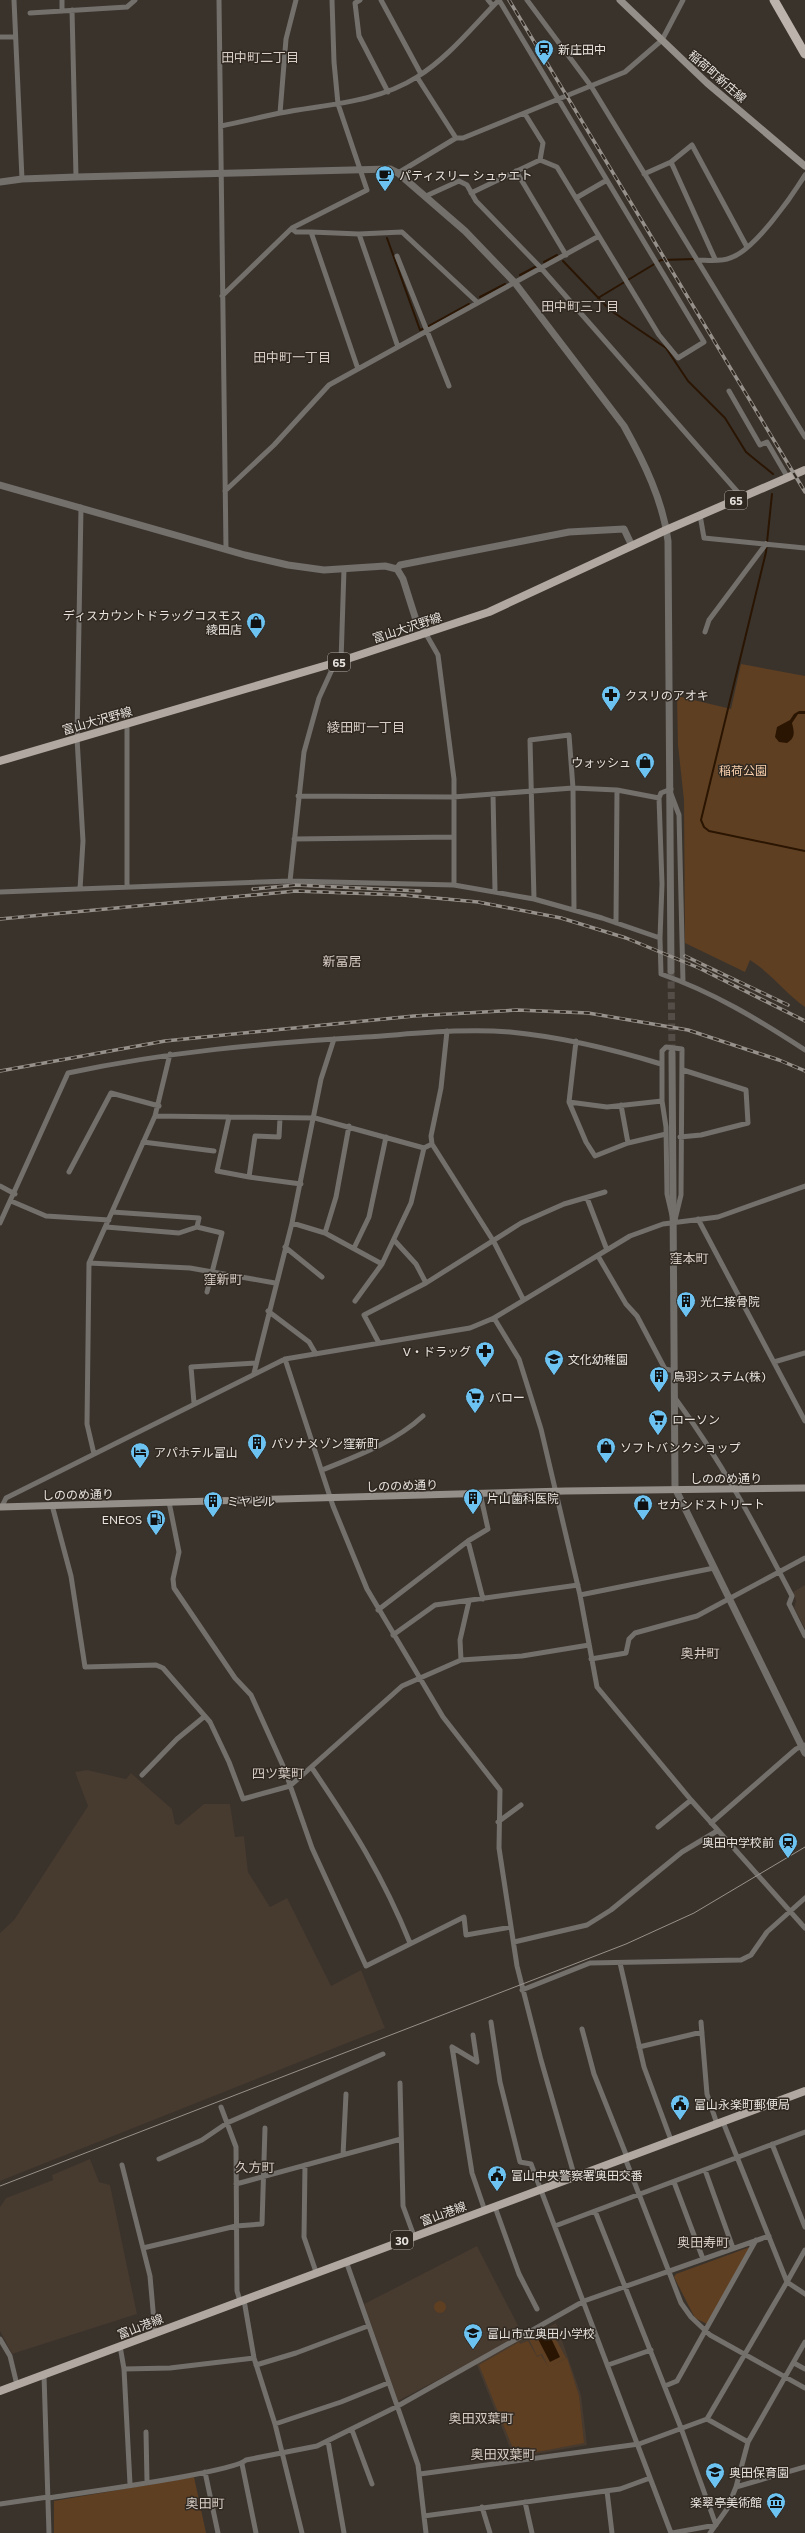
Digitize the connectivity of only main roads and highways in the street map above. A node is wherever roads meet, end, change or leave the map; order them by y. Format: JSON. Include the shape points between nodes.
{"nodes":[{"id":1,"x":620,"y":0,"type":"edge"},
{"id":2,"x":771,"y":0,"type":"edge"},
{"id":3,"x":774,"y":0,"type":"edge"},
{"id":4,"x":800,"y":45,"type":"junction"},
{"id":5,"x":805,"y":54,"type":"edge"},
{"id":6,"x":805,"y":166,"type":"edge"},
{"id":7,"x":805,"y":470,"type":"edge"},
{"id":8,"x":0,"y":761,"type":"edge"},
{"id":9,"x":805,"y":1488,"type":"edge"},
{"id":10,"x":1,"y":1507,"type":"edge"},
{"id":11,"x":805,"y":2092,"type":"edge"},
{"id":12,"x":0,"y":2391,"type":"edge"}],
"edges":[{"from":1,"to":6,"type":"main road","name":"稲荷町新庄線","via":[[707,83]]},
{"from":2,"to":4,"type":"highway"},
{"from":3,"to":4,"type":"highway"},
{"from":4,"to":5,"type":"highway"},
{"from":7,"to":8,"type":"main road","name":"富山大沢野線","number":"65","via":[[666,530],[489,612],[338,662]]},
{"from":9,"to":10,"type":"main road","name":"しののめ通り","via":[[675,1488]]},
{"from":11,"to":12,"type":"main road","name":"富山港線","number":"30"}]}
